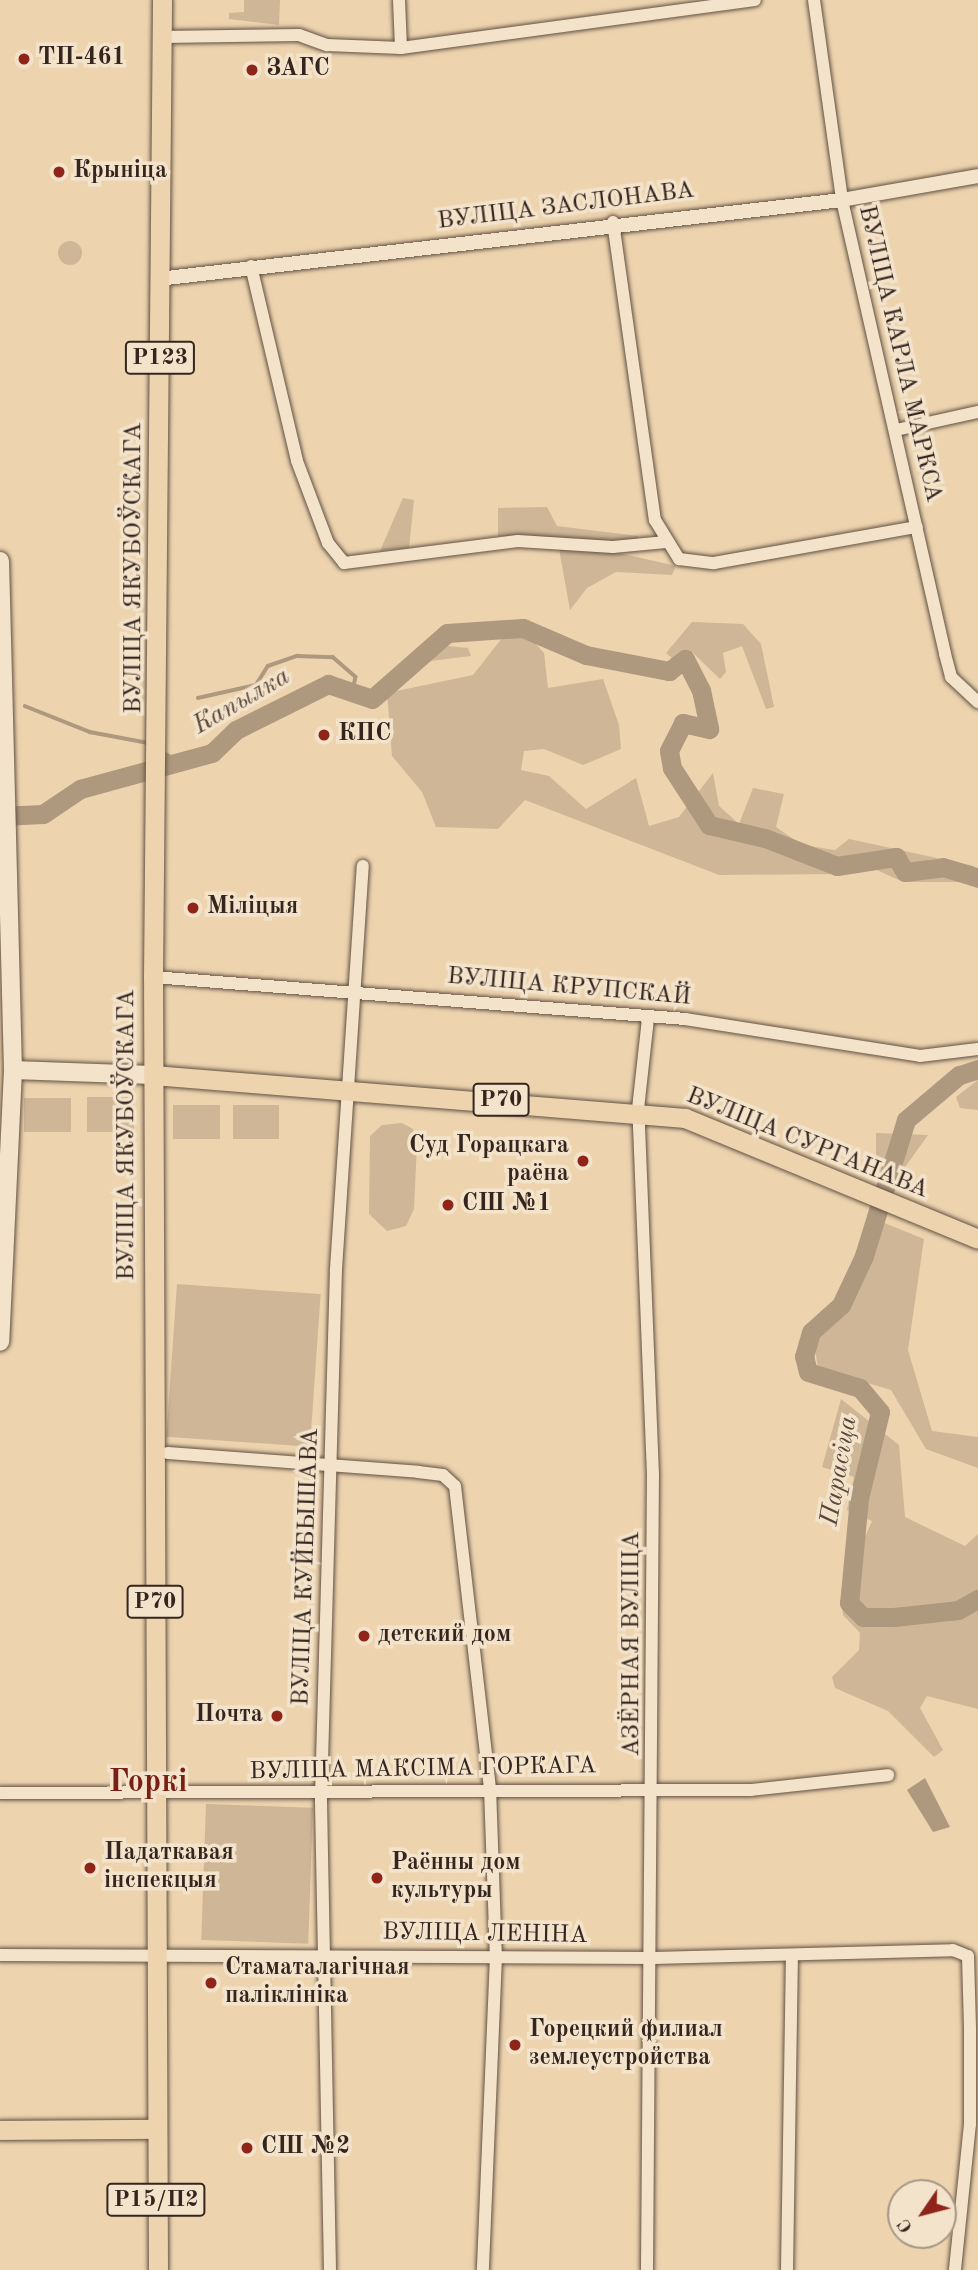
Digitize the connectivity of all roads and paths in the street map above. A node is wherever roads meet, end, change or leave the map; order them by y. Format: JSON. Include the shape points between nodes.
{"nodes":[{"id":1,"x":162,"y":0,"type":"edge"},
{"id":2,"x":399,"y":0,"type":"edge"},
{"id":3,"x":755,"y":0,"type":"edge"},
{"id":4,"x":814,"y":0,"type":"edge"},
{"id":5,"x":162,"y":37,"type":"junction"},
{"id":6,"x":401,"y":48,"type":"junction"},
{"id":7,"x":978,"y":176,"type":"edge"},
{"id":8,"x":842,"y":200,"type":"junction"},
{"id":9,"x":612,"y":222,"type":"junction"},
{"id":10,"x":251,"y":266,"type":"junction"},
{"id":11,"x":158,"y":279,"type":"junction"},
{"id":12,"x":978,"y":412,"type":"edge"},
{"id":13,"x":896,"y":430,"type":"junction"},
{"id":14,"x":917,"y":527,"type":"junction"},
{"id":15,"x":666,"y":542,"type":"junction"},
{"id":16,"x":0,"y":561,"type":"edge"},
{"id":17,"x":3,"y":683,"type":"edge"},
{"id":18,"x":978,"y":702,"type":"edge"},
{"id":19,"x":363,"y":866,"type":"dead end"},
{"id":20,"x":153,"y":977,"type":"junction"},
{"id":21,"x":353,"y":988,"type":"junction"},
{"id":22,"x":648,"y":1018,"type":"junction"},
{"id":23,"x":978,"y":1049,"type":"edge"},
{"id":24,"x":13,"y":1070,"type":"junction"},
{"id":25,"x":153,"y":1075,"type":"junction"},
{"id":26,"x":347,"y":1089,"type":"junction"},
{"id":27,"x":638,"y":1109,"type":"junction"},
{"id":28,"x":6,"y":1148,"type":"edge"},
{"id":29,"x":978,"y":1239,"type":"edge"},
{"id":30,"x":0,"y":1342,"type":"edge"},
{"id":31,"x":168,"y":1453,"type":"dead end"},
{"id":32,"x":332,"y":1466,"type":"junction"},
{"id":33,"x":888,"y":1775,"type":"dead end"},
{"id":34,"x":655,"y":1787,"type":"junction"},
{"id":35,"x":490,"y":1788,"type":"junction"},
{"id":36,"x":0,"y":1793,"type":"edge"},
{"id":37,"x":153,"y":1795,"type":"junction"},
{"id":38,"x":321,"y":1796,"type":"junction"},
{"id":39,"x":152,"y":1953,"type":"junction"},
{"id":40,"x":324,"y":1954,"type":"junction"},
{"id":41,"x":0,"y":1955,"type":"edge"},
{"id":42,"x":496,"y":1956,"type":"junction"},
{"id":43,"x":792,"y":1956,"type":"junction"},
{"id":44,"x":653,"y":1958,"type":"junction"},
{"id":45,"x":154,"y":2129,"type":"junction"},
{"id":46,"x":0,"y":2130,"type":"edge"},
{"id":47,"x":158,"y":2270,"type":"edge"},
{"id":48,"x":330,"y":2270,"type":"edge"},
{"id":49,"x":483,"y":2270,"type":"edge"},
{"id":50,"x":647,"y":2270,"type":"edge"},
{"id":51,"x":788,"y":2270,"type":"edge"},
{"id":52,"x":955,"y":2270,"type":"edge"}],
"edges":[{"from":1,"to":5,"type":"main road","name":"ВУЛІЦА ЯКУБОЎСКАГА","number":"Р123"},
{"from":2,"to":6,"type":"street"},
{"from":3,"to":6,"type":"street"},
{"from":4,"to":8,"type":"street","name":"ВУЛІЦА КАРЛА МАРКСА"},
{"from":5,"to":6,"type":"street","via":[[299,36],[327,45]]},
{"from":5,"to":11,"type":"main road","name":"ВУЛІЦА ЯКУБОЎСКАГА","number":"Р123"},
{"from":7,"to":8,"type":"street","name":"ВУЛІЦА ЗАСЛОНАВА"},
{"from":8,"to":9,"type":"street","name":"ВУЛІЦА ЗАСЛОНАВА"},
{"from":8,"to":13,"type":"street","name":"ВУЛІЦА КАРЛА МАРКСА"},
{"from":9,"to":10,"type":"street","name":"ВУЛІЦА ЗАСЛОНАВА"},
{"from":9,"to":15,"type":"street","via":[[648,486]]},
{"from":10,"to":11,"type":"street","name":"ВУЛІЦА ЗАСЛОНАВА"},
{"from":10,"to":15,"type":"street","via":[[297,461],[328,542],[344,563],[517,541],[613,547]]},
{"from":11,"to":20,"type":"main road","name":"ВУЛІЦА ЯКУБОЎСКАГА","number":"Р123","via":[[158,787]]},
{"from":12,"to":13,"type":"street"},
{"from":13,"to":14,"type":"street","name":"ВУЛІЦА КАРЛА МАРКСА"},
{"from":14,"to":15,"type":"street","via":[[714,563],[679,559]]},
{"from":14,"to":18,"type":"street","name":"ВУЛІЦА КАРЛА МАРКСА","via":[[951,677]]},
{"from":16,"to":17,"type":"main road"},
{"from":17,"to":24,"type":"main road"},
{"from":19,"to":21,"type":"street","name":"ВУЛІЦА КУЙБЫШАВА"},
{"from":20,"to":21,"type":"street","name":"ВУЛІЦА КРУПСКАЙ"},
{"from":20,"to":25,"type":"main road","name":"ВУЛІЦА ЯКУБОЎСКАГА","number":"Р123"},
{"from":21,"to":22,"type":"street","name":"ВУЛІЦА КРУПСКАЙ"},
{"from":21,"to":26,"type":"street","name":"ВУЛІЦА КУЙБЫШАВА"},
{"from":22,"to":23,"type":"street","name":"ВУЛІЦА КРУПСКАЙ","via":[[804,1034],[920,1056]]},
{"from":22,"to":27,"type":"street","name":"АЗЁРНАЯ ВУЛІЦА"},
{"from":24,"to":25,"type":"main road"},
{"from":24,"to":28,"type":"main road"},
{"from":25,"to":26,"type":"main road","name":"ВУЛІЦА СУРГАНАВА","number":"Р70"},
{"from":25,"to":37,"type":"main road","name":"ВУЛІЦА ЯКУБОЎСКАГА","number":"Р70"},
{"from":26,"to":27,"type":"main road","name":"ВУЛІЦА СУРГАНАВА","number":"Р70"},
{"from":26,"to":32,"type":"street","name":"ВУЛІЦА КУЙБЫШАВА"},
{"from":27,"to":29,"type":"main road","name":"ВУЛІЦА СУРГАНАВА","number":"Р70","via":[[685,1118]]},
{"from":27,"to":34,"type":"street","name":"АЗЁРНАЯ ВУЛІЦА","via":[[653,1475]]},
{"from":28,"to":30,"type":"main road"},
{"from":31,"to":32,"type":"street"},
{"from":32,"to":35,"type":"street","via":[[443,1475],[455,1486]]},
{"from":32,"to":38,"type":"street","name":"ВУЛІЦА КУЙБЫШАВА"},
{"from":33,"to":34,"type":"street","name":"ВУЛІЦА МАКСІМА ГОРКАГА","via":[[751,1790]]},
{"from":34,"to":35,"type":"street","name":"ВУЛІЦА МАКСІМА ГОРКАГА"},
{"from":34,"to":44,"type":"street","name":"АЗЁРНАЯ ВУЛІЦА"},
{"from":35,"to":38,"type":"street","name":"ВУЛІЦА МАКСІМА ГОРКАГА"},
{"from":35,"to":42,"type":"street"},
{"from":36,"to":37,"type":"street","name":"ВУЛІЦА МАКСІМА ГОРКАГА"},
{"from":37,"to":38,"type":"street","name":"ВУЛІЦА МАКСІМА ГОРКАГА"},
{"from":37,"to":39,"type":"main road","name":"ВУЛІЦА ЯКУБОЎСКАГА","number":"Р70"},
{"from":38,"to":40,"type":"street","name":"ВУЛІЦА КУЙБЫШАВА"},
{"from":39,"to":40,"type":"street","name":"ВУЛІЦА ЛЕНІНА"},
{"from":39,"to":41,"type":"street","name":"ВУЛІЦА ЛЕНІНА"},
{"from":39,"to":45,"type":"main road","name":"ВУЛІЦА ЯКУБОЎСКАГА","number":"Р70"},
{"from":40,"to":42,"type":"street","name":"ВУЛІЦА ЛЕНІНА"},
{"from":40,"to":48,"type":"street","name":"ВУЛІЦА КУЙБЫШАВА"},
{"from":42,"to":44,"type":"street","name":"ВУЛІЦА ЛЕНІНА"},
{"from":42,"to":49,"type":"street"},
{"from":43,"to":44,"type":"street","name":"ВУЛІЦА ЛЕНІНА"},
{"from":43,"to":51,"type":"street"},
{"from":43,"to":52,"type":"street","name":"ВУЛІЦА ЛЕНІНА","via":[[953,1950],[968,1956],[970,2124]]},
{"from":44,"to":50,"type":"street","name":"АЗЁРНАЯ ВУЛІЦА"},
{"from":45,"to":46,"type":"main road"},
{"from":45,"to":47,"type":"main road","name":"ВУЛІЦА ЯКУБОЎСКАГА","number":"Р15/П2"}]}
